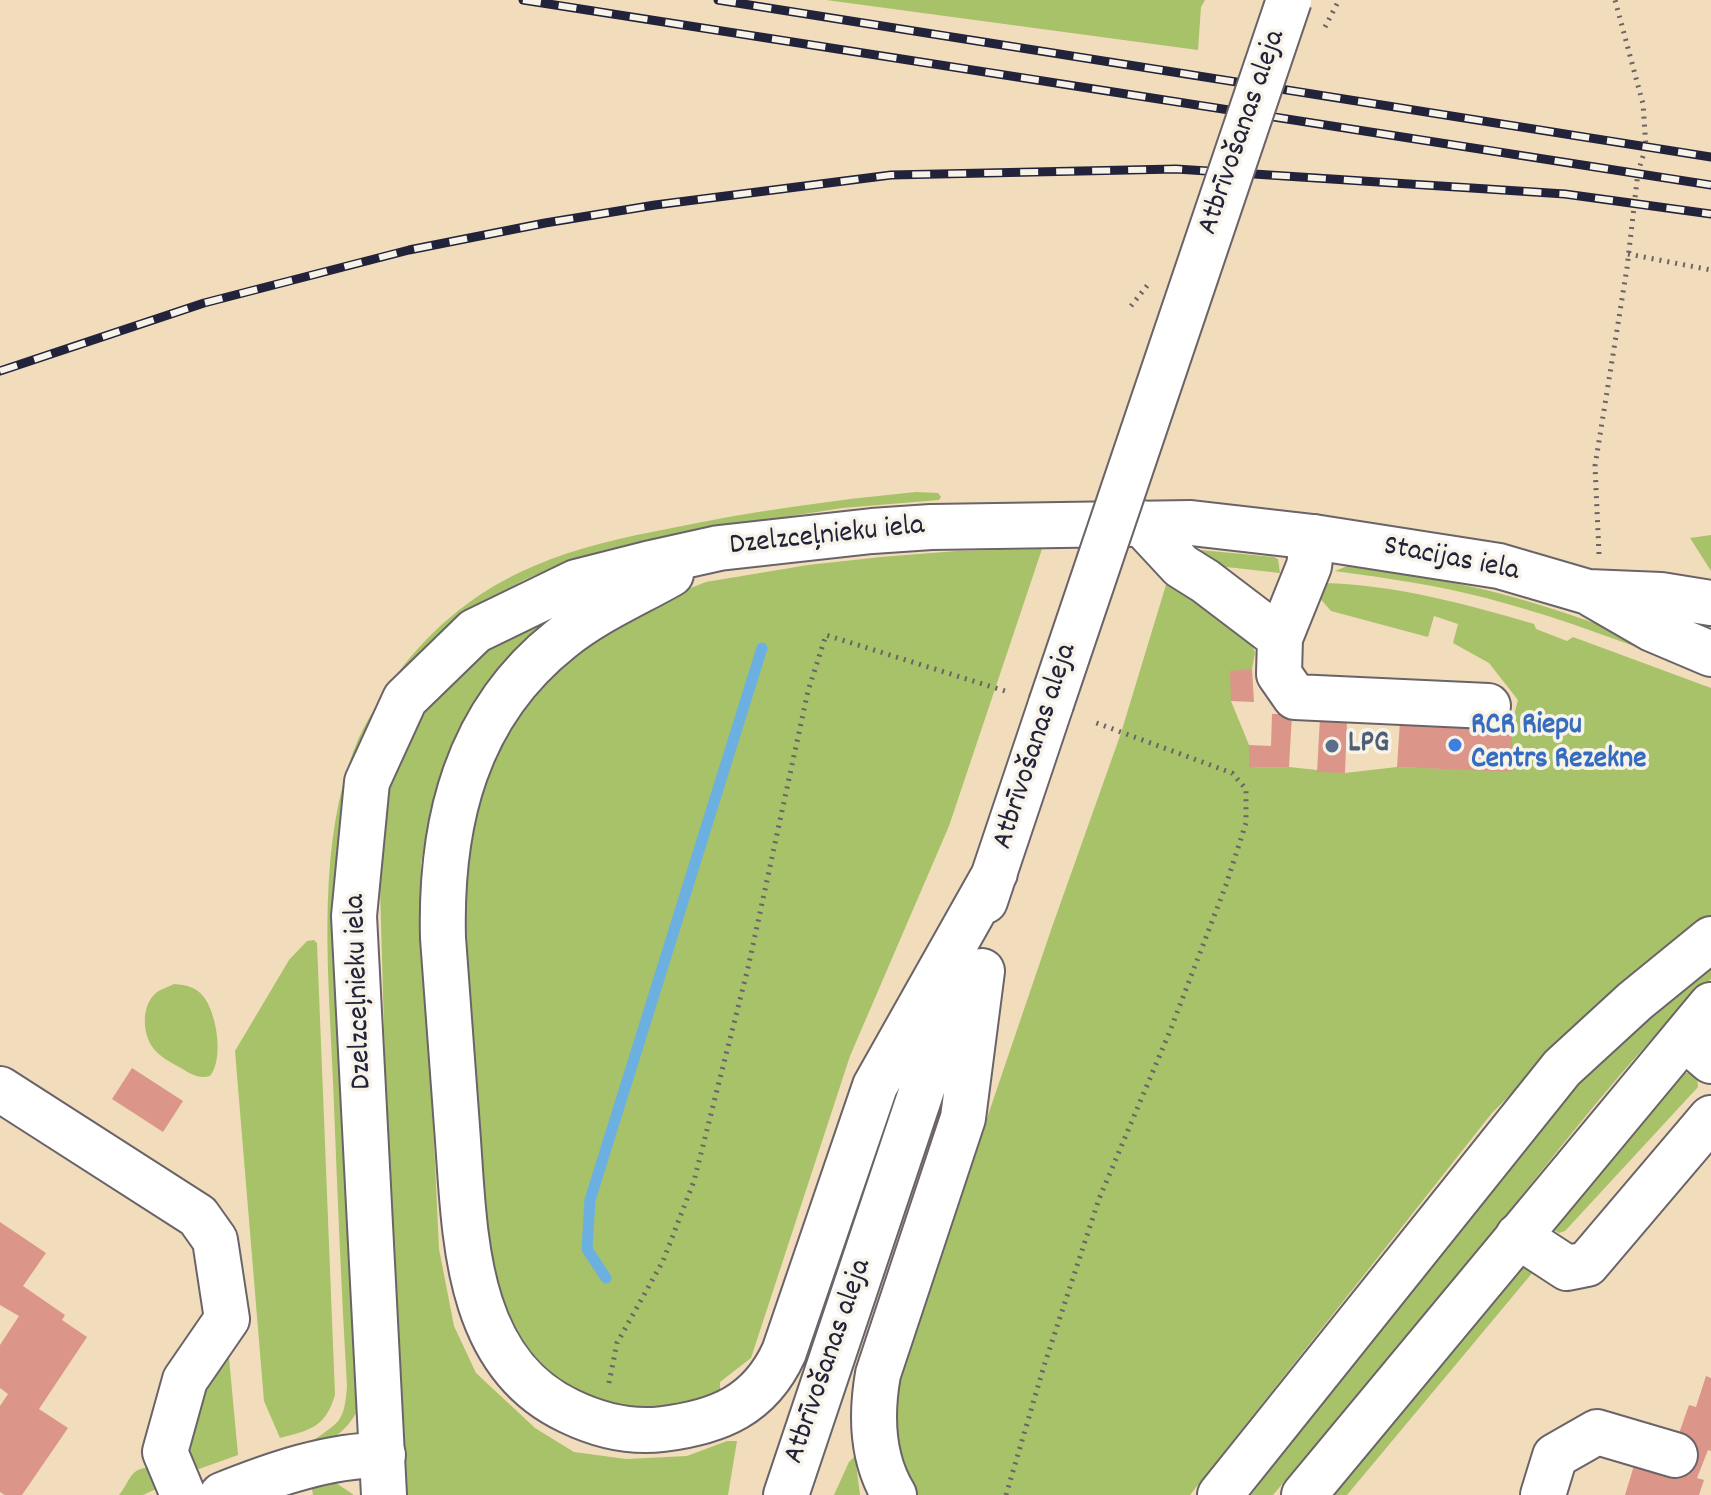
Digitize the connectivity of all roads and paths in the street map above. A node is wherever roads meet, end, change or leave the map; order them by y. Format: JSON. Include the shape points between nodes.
{"nodes":[{"id":1,"x":1289,"y":0,"type":"edge"},
{"id":2,"x":1615,"y":0,"type":"edge"},
{"id":3,"x":1628,"y":254,"type":"junction"},
{"id":4,"x":1711,"y":270,"type":"edge"},
{"id":5,"x":1141,"y":523,"type":"junction"},
{"id":6,"x":1313,"y":537,"type":"junction"},
{"id":7,"x":719,"y":548,"type":"junction"},
{"id":8,"x":1593,"y":575,"type":"junction"},
{"id":9,"x":1711,"y":603,"type":"edge"},
{"id":10,"x":1280,"y":638,"type":"junction"},
{"id":11,"x":1711,"y":654,"type":"edge"},
{"id":12,"x":1005,"y":691,"type":"dead end"},
{"id":13,"x":1488,"y":706,"type":"dead end"},
{"id":14,"x":1091,"y":721,"type":"dead end"},
{"id":15,"x":995,"y":873,"type":"junction"},
{"id":16,"x":1711,"y":939,"type":"edge"},
{"id":17,"x":1711,"y":1005,"type":"edge"},
{"id":18,"x":1697,"y":1050,"type":"edge"},
{"id":19,"x":0,"y":1089,"type":"edge"},
{"id":20,"x":1711,"y":1118,"type":"edge"},
{"id":21,"x":1518,"y":1236,"type":"junction"},
{"id":22,"x":609,"y":1383,"type":"dead end"},
{"id":23,"x":1696,"y":1461,"type":"edge"},
{"id":24,"x":384,"y":1475,"type":"edge"},
{"id":25,"x":183,"y":1495,"type":"edge"},
{"id":26,"x":222,"y":1495,"type":"edge"},
{"id":27,"x":786,"y":1495,"type":"edge"},
{"id":28,"x":894,"y":1495,"type":"edge"},
{"id":29,"x":1006,"y":1495,"type":"edge"},
{"id":30,"x":1220,"y":1495,"type":"edge"},
{"id":31,"x":1304,"y":1495,"type":"edge"},
{"id":32,"x":1543,"y":1495,"type":"edge"}],
"edges":[{"from":1,"to":15,"type":"main road","name":"Atbrīvošanas aleja","bridge":true},
{"from":2,"to":3,"type":"path","via":[[1643,104],[1646,147]]},
{"from":3,"to":4,"type":"path"},
{"from":3,"to":8,"type":"path","via":[[1595,466]]},
{"from":5,"to":6,"type":"main road","name":"Dzelzceļnieku iela","via":[[1191,523]]},
{"from":5,"to":7,"type":"main road","name":"Dzelzceļnieku iela","via":[[917,528]]},
{"from":5,"to":10,"type":"main road","via":[[1181,566]]},
{"from":6,"to":8,"type":"main road","name":"Stacijas iela"},
{"from":6,"to":10,"type":"main road","via":[[1309,566]]},
{"from":7,"to":15,"type":"main road","via":[[586,620],[535,661],[490,722],[452,815],[442,889],[443,938],[466,1246],[480,1307],[494,1338],[533,1389],[584,1419],[636,1430],[701,1421],[744,1404],[760,1391],[784,1352],[875,1086]]},
{"from":7,"to":24,"type":"main road","name":"Dzelzceļnieku iela","via":[[576,582],[475,631],[405,699],[367,782],[354,916]]},
{"from":8,"to":9,"type":"main road","name":"Stacijas iela"},
{"from":8,"to":11,"type":"main road","name":"Stacijas iela","via":[[1652,629]]},
{"from":10,"to":13,"type":"main road","via":[[1279,674],[1295,697]]},
{"from":12,"to":22,"type":"path","via":[[826,635],[808,691],[748,968],[694,1181],[663,1261],[617,1343]]},
{"from":14,"to":29,"type":"path","via":[[1232,773],[1246,789],[1246,823],[1170,1031],[1099,1199]]},
{"from":15,"to":27,"type":"main road","name":"Atbrīvošanas aleja"},
{"from":15,"to":28,"type":"main road","via":[[963,1118],[878,1374],[873,1404],[881,1466]]},
{"from":16,"to":30,"type":"main road","via":[[1562,1068]]},
{"from":17,"to":18,"type":"main road"},
{"from":18,"to":21,"type":"main road"},
{"from":19,"to":25,"type":"main road","via":[[198,1216],[215,1240],[227,1319],[185,1380],[165,1452]]},
{"from":20,"to":21,"type":"main road","via":[[1587,1264],[1567,1268]]},
{"from":21,"to":31,"type":"main road"},
{"from":23,"to":32,"type":"main road","via":[[1597,1432],[1555,1456]]},
{"from":24,"to":26,"type":"main road","name":"Dzelzceļnieku iela","via":[[365,1455],[303,1467]]}]}
